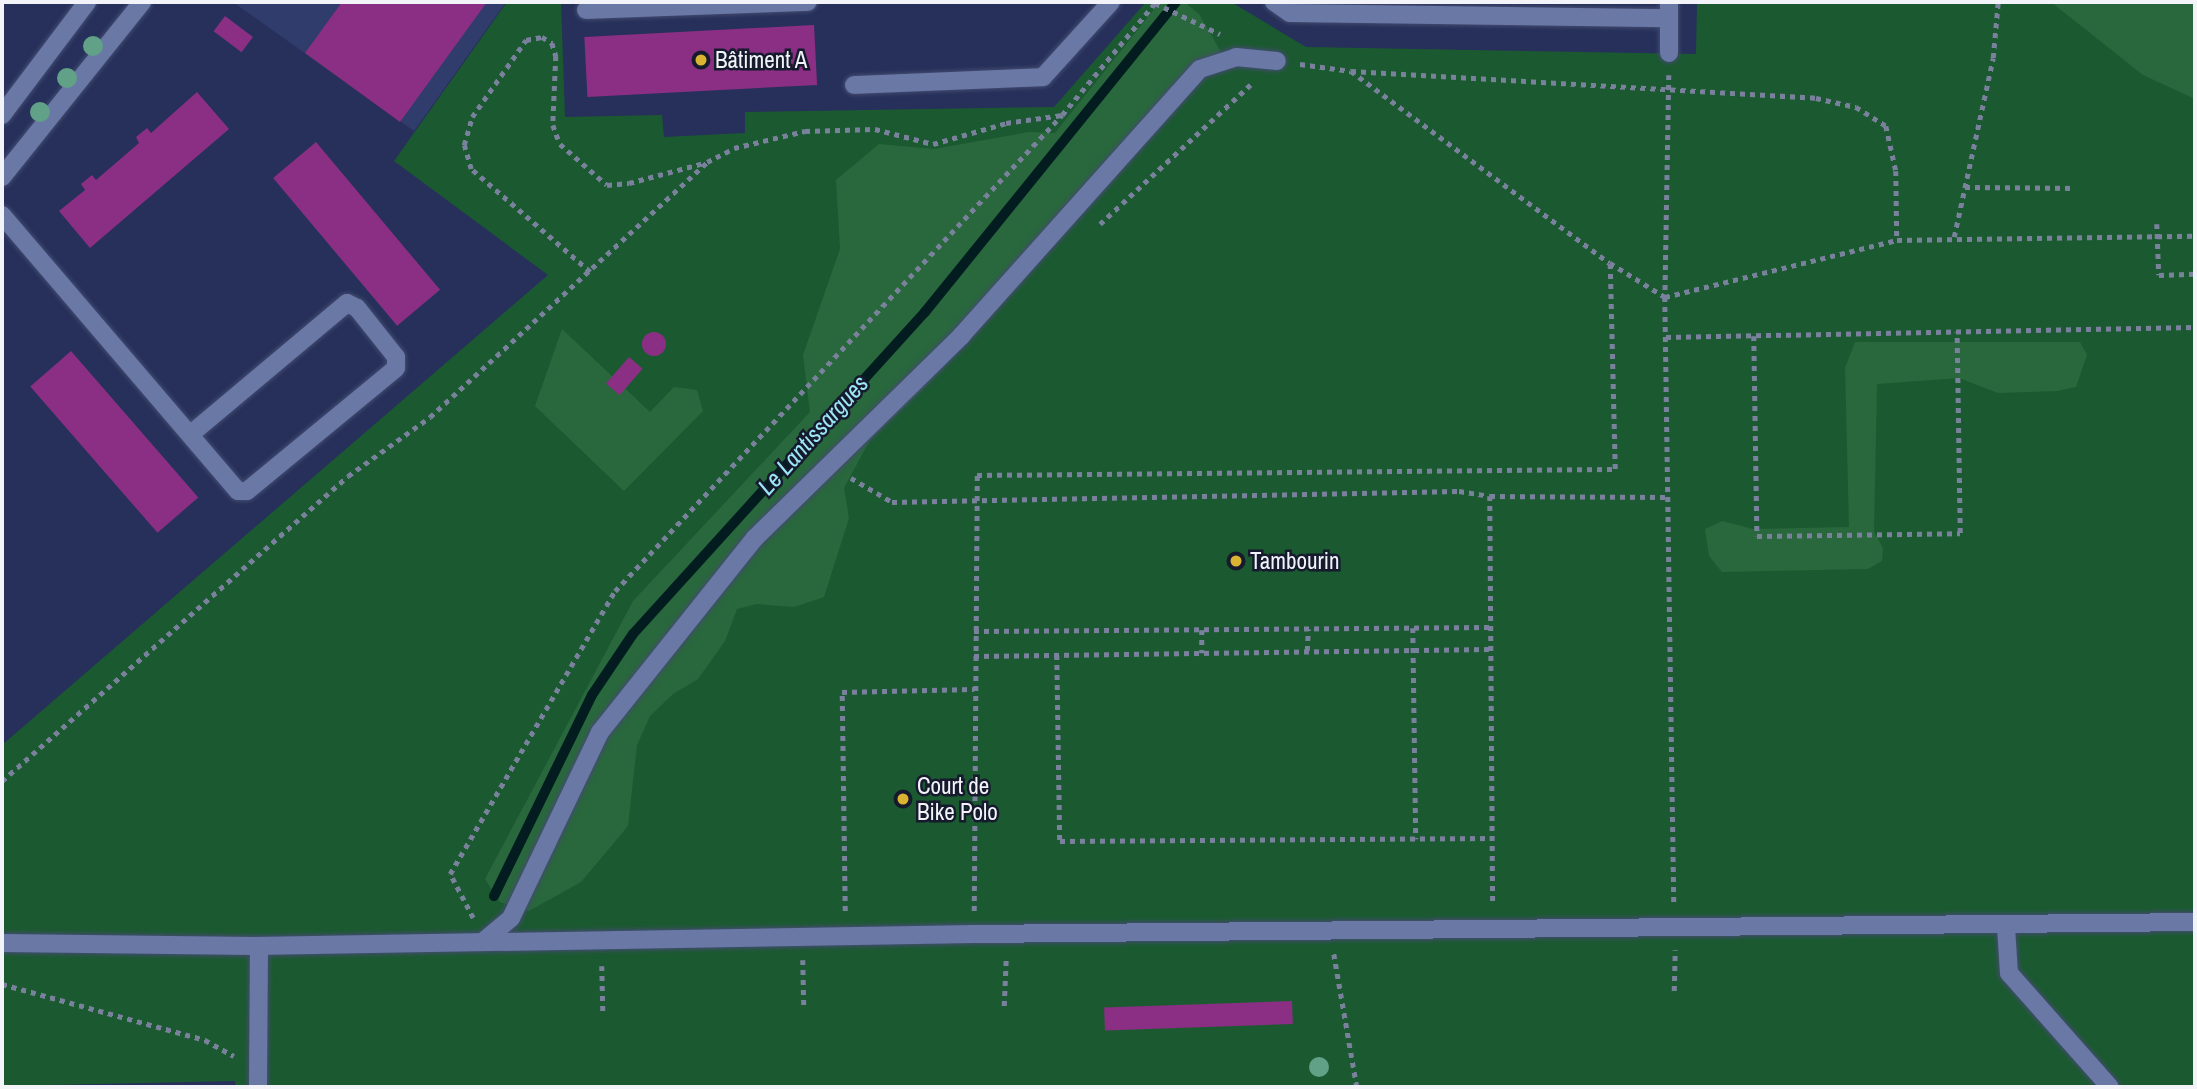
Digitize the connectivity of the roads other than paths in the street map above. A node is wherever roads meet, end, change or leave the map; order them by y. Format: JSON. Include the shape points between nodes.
{"nodes":[{"id":1,"x":88,"y":2,"type":"edge"},
{"id":2,"x":142,"y":2,"type":"edge"},
{"id":3,"x":808,"y":2,"type":"edge"},
{"id":4,"x":1111,"y":2,"type":"edge"},
{"id":5,"x":1274,"y":2,"type":"edge"},
{"id":6,"x":586,"y":10,"type":"dead end"},
{"id":7,"x":1669,"y":10,"type":"edge"},
{"id":8,"x":1669,"y":53,"type":"road end"},
{"id":9,"x":1276,"y":61,"type":"road end"},
{"id":10,"x":854,"y":85,"type":"dead end"},
{"id":11,"x":2,"y":115,"type":"edge"},
{"id":12,"x":2,"y":177,"type":"edge"},
{"id":13,"x":2,"y":215,"type":"edge"},
{"id":14,"x":191,"y":434,"type":"junction"},
{"id":15,"x":2195,"y":922,"type":"edge"},
{"id":16,"x":2006,"y":927,"type":"junction"},
{"id":17,"x":485,"y":940,"type":"junction"},
{"id":18,"x":2,"y":943,"type":"edge"},
{"id":19,"x":259,"y":946,"type":"junction"},
{"id":20,"x":258,"y":1078,"type":"edge"},
{"id":21,"x":2110,"y":1087,"type":"edge"}],
"edges":[{"from":1,"to":11,"type":"street"},
{"from":2,"to":12,"type":"street"},
{"from":3,"to":6,"type":"street"},
{"from":4,"to":10,"type":"street","via":[[1044,77]]},
{"from":5,"to":7,"type":"street","via":[[1290,13]]},
{"from":7,"to":8,"type":"street"},
{"from":9,"to":17,"type":"street","via":[[1236,57],[1200,69],[961,336],[755,538],[600,732],[510,918]]},
{"from":13,"to":14,"type":"street"},
{"from":14,"to":14,"type":"street","via":[[238,491],[247,491],[396,368],[396,357],[357,308],[347,303]]},
{"from":15,"to":16,"type":"street"},
{"from":16,"to":17,"type":"street"},
{"from":16,"to":21,"type":"street","via":[[2009,973]]},
{"from":17,"to":19,"type":"street"},
{"from":18,"to":19,"type":"street"},
{"from":19,"to":20,"type":"street"}]}
